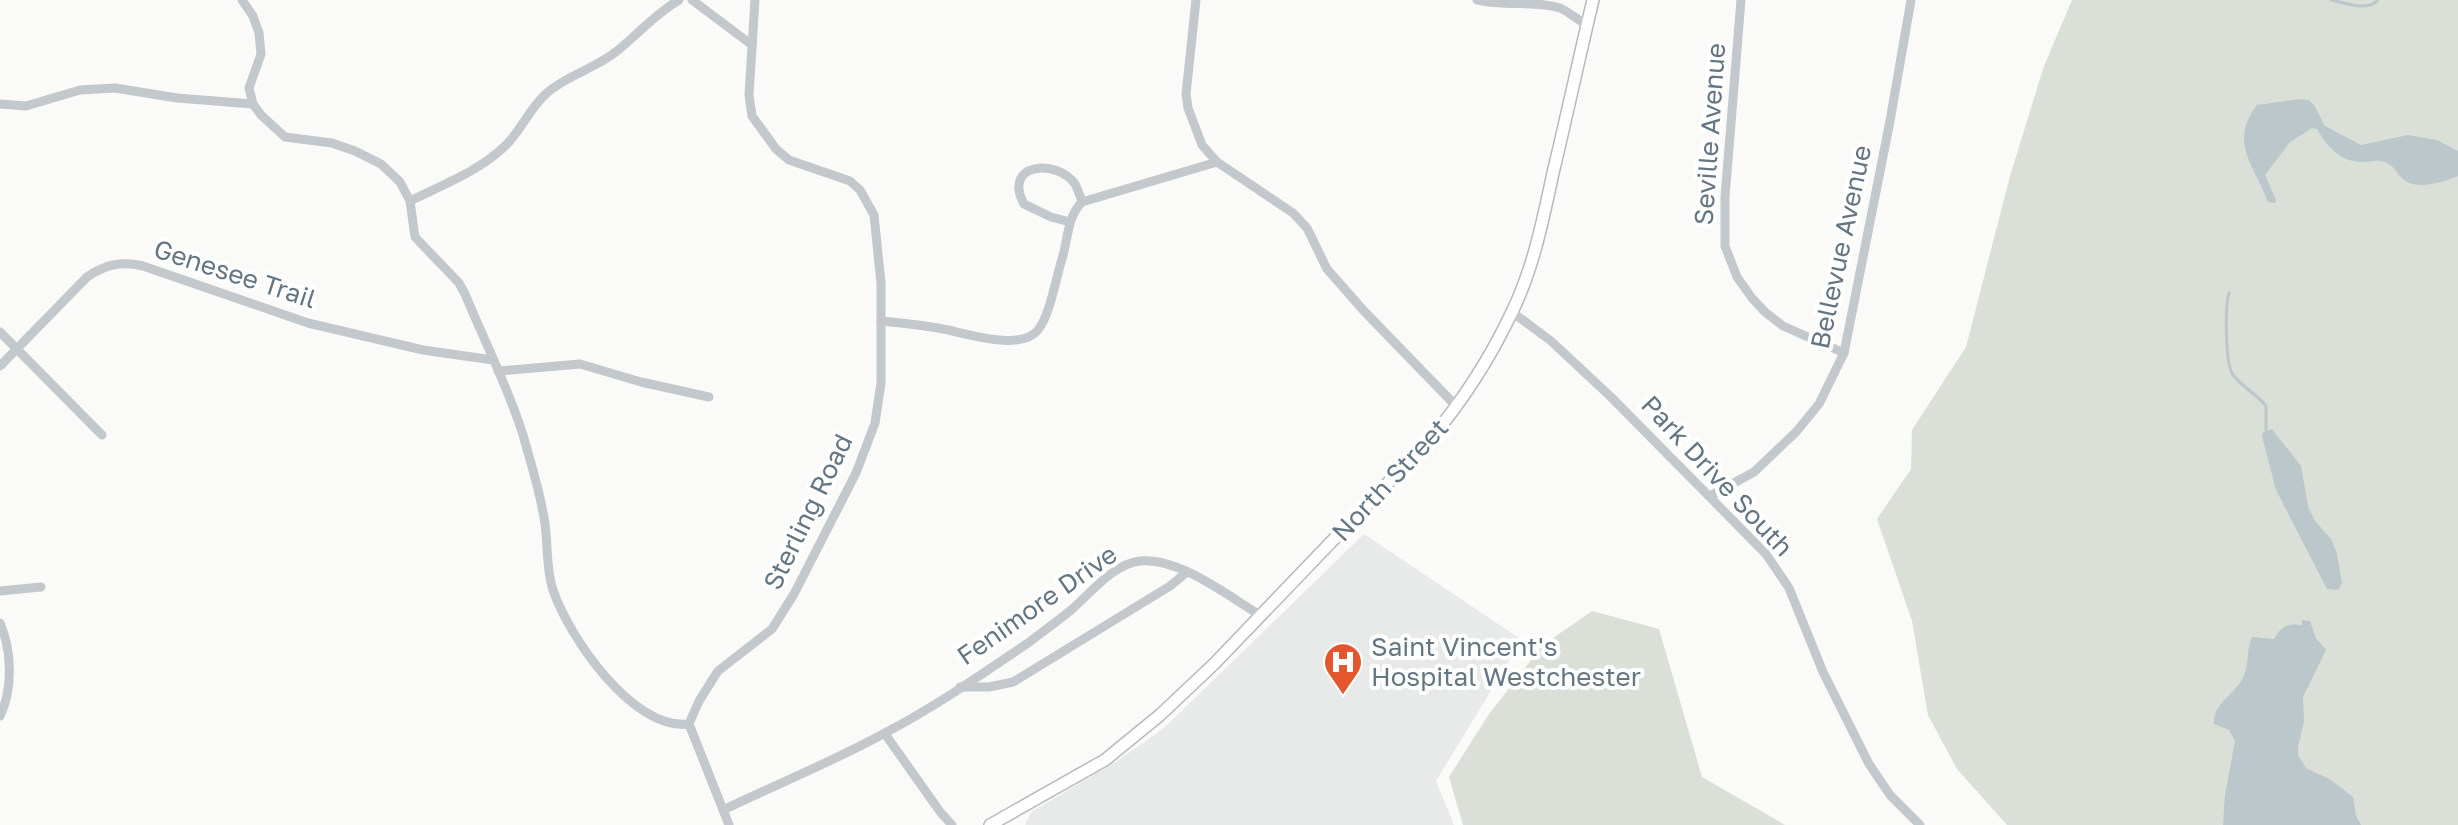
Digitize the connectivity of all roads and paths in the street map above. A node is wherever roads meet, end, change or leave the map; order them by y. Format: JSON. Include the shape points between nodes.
{"nodes":[{"id":1,"x":242,"y":0,"type":"edge"},
{"id":2,"x":679,"y":0,"type":"edge"},
{"id":3,"x":692,"y":0,"type":"edge"},
{"id":4,"x":755,"y":0,"type":"edge"},
{"id":5,"x":1196,"y":0,"type":"edge"},
{"id":6,"x":1477,"y":0,"type":"edge"},
{"id":7,"x":1593,"y":0,"type":"edge"},
{"id":8,"x":1741,"y":0,"type":"edge"},
{"id":9,"x":1911,"y":0,"type":"edge"},
{"id":10,"x":1587,"y":25,"type":"junction"},
{"id":11,"x":752,"y":45,"type":"junction"},
{"id":12,"x":0,"y":104,"type":"edge"},
{"id":13,"x":253,"y":104,"type":"junction"},
{"id":14,"x":1217,"y":162,"type":"junction"},
{"id":15,"x":410,"y":201,"type":"junction"},
{"id":16,"x":1082,"y":202,"type":"junction"},
{"id":17,"x":1070,"y":222,"type":"junction"},
{"id":18,"x":1512,"y":312,"type":"junction"},
{"id":19,"x":881,"y":321,"type":"junction"},
{"id":20,"x":0,"y":332,"type":"edge"},
{"id":21,"x":16,"y":348,"type":"junction"},
{"id":22,"x":1844,"y":353,"type":"junction"},
{"id":23,"x":493,"y":360,"type":"junction"},
{"id":24,"x":0,"y":366,"type":"edge"},
{"id":25,"x":498,"y":371,"type":"junction"},
{"id":26,"x":709,"y":397,"type":"dead end"},
{"id":27,"x":1457,"y":407,"type":"junction"},
{"id":28,"x":102,"y":435,"type":"dead end"},
{"id":29,"x":1710,"y":496,"type":"junction"},
{"id":30,"x":1187,"y":572,"type":"junction"},
{"id":31,"x":41,"y":587,"type":"dead end"},
{"id":32,"x":0,"y":591,"type":"edge"},
{"id":33,"x":1260,"y":615,"type":"junction"},
{"id":34,"x":0,"y":623,"type":"edge"},
{"id":35,"x":959,"y":687,"type":"junction"},
{"id":36,"x":0,"y":716,"type":"edge"},
{"id":37,"x":689,"y":724,"type":"junction"},
{"id":38,"x":885,"y":734,"type":"junction"},
{"id":39,"x":723,"y":810,"type":"junction"},
{"id":40,"x":729,"y":825,"type":"edge"},
{"id":41,"x":952,"y":825,"type":"edge"},
{"id":42,"x":990,"y":825,"type":"edge"},
{"id":43,"x":1920,"y":825,"type":"edge"}],
"edges":[{"from":1,"to":13,"type":"street","via":[[253,16],[261,54],[249,88]]},
{"from":2,"to":15,"type":"street","via":[[616,53],[550,89],[505,146],[486,161]]},
{"from":3,"to":11,"type":"street"},
{"from":4,"to":11,"type":"street","name":"Sterling Road"},
{"from":5,"to":14,"type":"street","via":[[1186,94],[1202,145]]},
{"from":6,"to":10,"type":"street","via":[[1549,6]]},
{"from":7,"to":10,"type":"main road","name":"North Street"},
{"from":8,"to":22,"type":"street","name":"Seville Avenue","via":[[1725,246],[1737,277],[1765,312],[1783,326]]},
{"from":9,"to":22,"type":"street","name":"Bellevue Avenue"},
{"from":10,"to":18,"type":"main road","name":"North Street","via":[[1545,209]]},
{"from":11,"to":19,"type":"street","name":"Sterling Road","via":[[752,116],[767,140],[789,160],[850,181],[868,202],[877,240]]},
{"from":12,"to":13,"type":"street","via":[[26,106],[80,90],[115,88]]},
{"from":13,"to":15,"type":"street","via":[[285,137],[332,143],[381,164]]},
{"from":14,"to":16,"type":"street"},
{"from":14,"to":27,"type":"street","via":[[1293,213],[1307,228],[1327,269]]},
{"from":15,"to":23,"type":"street","via":[[415,237],[459,283]]},
{"from":16,"to":17,"type":"street"},
{"from":16,"to":17,"type":"street","via":[[1072,180],[1052,169],[1031,169],[1020,179],[1024,204]]},
{"from":17,"to":19,"type":"street","via":[[1045,315],[1028,337],[987,340]]},
{"from":18,"to":27,"type":"main road","name":"North Street"},
{"from":18,"to":29,"type":"street","name":"Park Drive South","via":[[1551,341]]},
{"from":19,"to":37,"type":"street","name":"Sterling Road","via":[[875,423],[856,473],[781,617],[718,671]]},
{"from":20,"to":21,"type":"street"},
{"from":21,"to":23,"type":"street","name":"Genesee Trail","via":[[87,277],[126,262],[308,323]]},
{"from":21,"to":24,"type":"street","name":"Genesee Trail"},
{"from":21,"to":28,"type":"street"},
{"from":22,"to":29,"type":"street","name":"Bellevue Avenue","via":[[1819,404],[1796,432],[1754,472]]},
{"from":23,"to":25,"type":"street"},
{"from":25,"to":26,"type":"street","via":[[580,364]]},
{"from":25,"to":37,"type":"street","via":[[536,481],[552,587],[570,630],[619,692],[663,722]]},
{"from":27,"to":33,"type":"main road","name":"North Street"},
{"from":29,"to":43,"type":"street","name":"Park Drive South","via":[[1766,554],[1785,582],[1869,764]]},
{"from":30,"to":33,"type":"street","name":"Fenimore Drive"},
{"from":30,"to":35,"type":"street","name":"Fenimore Drive","via":[[1013,682]]},
{"from":30,"to":35,"type":"street","name":"Fenimore Drive","via":[[1159,562],[1129,563],[1029,642]]},
{"from":31,"to":32,"type":"street"},
{"from":33,"to":42,"type":"main road","name":"North Street","via":[[1105,760]]},
{"from":34,"to":36,"type":"street","via":[[9,649],[8,692]]},
{"from":35,"to":38,"type":"street","name":"Fenimore Drive"},
{"from":37,"to":39,"type":"street"},
{"from":38,"to":39,"type":"street","name":"Fenimore Drive"},
{"from":38,"to":41,"type":"street"},
{"from":39,"to":40,"type":"street"}]}
